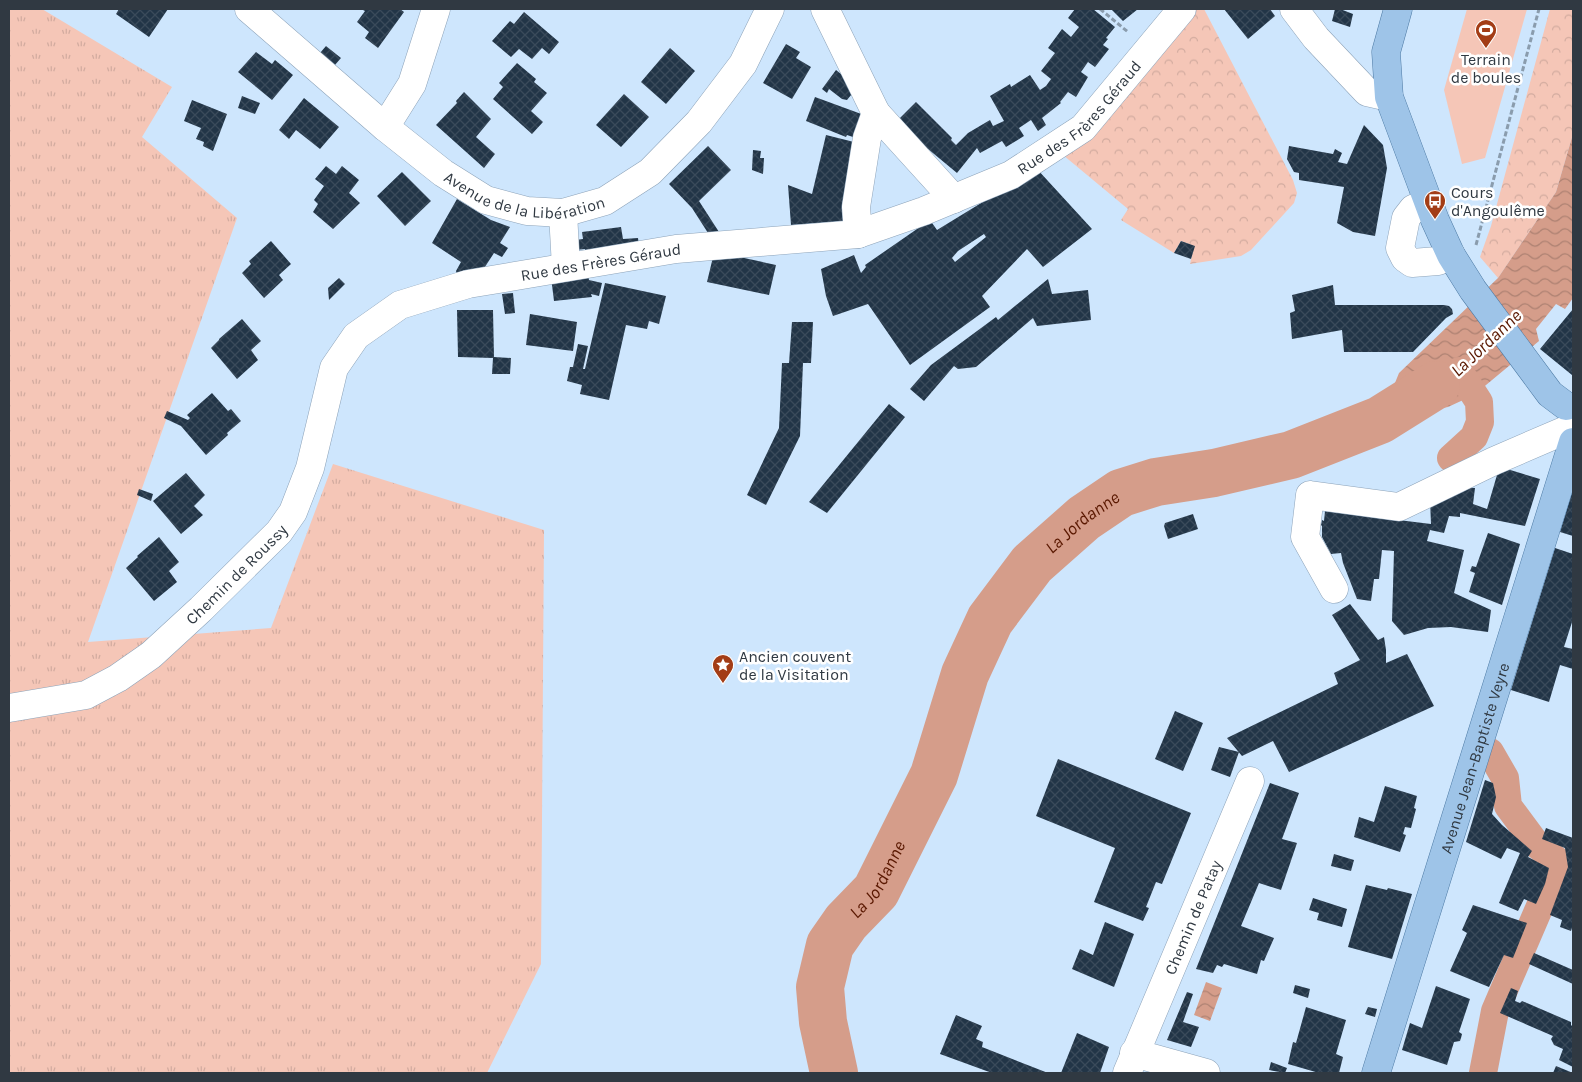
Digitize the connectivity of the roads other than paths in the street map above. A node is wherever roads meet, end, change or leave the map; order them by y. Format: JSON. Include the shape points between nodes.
{"nodes":[{"id":1,"x":249,"y":9,"type":"edge"},
{"id":2,"x":436,"y":9,"type":"edge"},
{"id":3,"x":770,"y":9,"type":"edge"},
{"id":4,"x":825,"y":9,"type":"edge"},
{"id":5,"x":1182,"y":9,"type":"edge"},
{"id":6,"x":1294,"y":9,"type":"edge"},
{"id":7,"x":1398,"y":9,"type":"edge"},
{"id":8,"x":1388,"y":98,"type":"junction"},
{"id":9,"x":876,"y":113,"type":"junction"},
{"id":10,"x":385,"y":127,"type":"junction"},
{"id":11,"x":954,"y":199,"type":"junction"},
{"id":12,"x":1428,"y":202,"type":"junction"},
{"id":13,"x":563,"y":213,"type":"junction"},
{"id":14,"x":858,"y":234,"type":"junction"},
{"id":15,"x":1453,"y":259,"type":"junction"},
{"id":16,"x":566,"y":267,"type":"junction"},
{"id":17,"x":356,"y":336,"type":"joint"},
{"id":18,"x":1570,"y":423,"type":"edge"},
{"id":19,"x":1334,"y":589,"type":"dead end"},
{"id":20,"x":9,"y":708,"type":"edge"},
{"id":21,"x":1250,"y":781,"type":"dead end"},
{"id":22,"x":1131,"y":1063,"type":"edge"},
{"id":23,"x":1206,"y":1073,"type":"edge"},
{"id":24,"x":1376,"y":1073,"type":"edge"}],
"edges":[{"from":1,"to":10,"type":"street","name":"Avenue de la Libération"},
{"from":2,"to":10,"type":"street","via":[[412,84]]},
{"from":3,"to":13,"type":"street","name":"Avenue de la Libération","via":[[743,64],[698,122],[650,172],[605,201]]},
{"from":4,"to":9,"type":"street"},
{"from":5,"to":11,"type":"street","name":"Rue des Frères Géraud","via":[[1083,128],[1011,175]]},
{"from":6,"to":8,"type":"street","via":[[1316,38],[1367,92]]},
{"from":7,"to":8,"type":"main road","via":[[1386,52]]},
{"from":8,"to":12,"type":"main road"},
{"from":9,"to":11,"type":"street"},
{"from":9,"to":14,"type":"street","via":[[867,138],[856,208]]},
{"from":10,"to":13,"type":"street","name":"Avenue de la Libération","via":[[443,174],[486,200],[527,211]]},
{"from":11,"to":14,"type":"street","name":"Rue des Frères Géraud"},
{"from":12,"to":15,"type":"main road"},
{"from":12,"to":15,"type":"street","via":[[1413,209],[1406,218],[1400,248],[1412,263]]},
{"from":13,"to":16,"type":"street","name":"Rue des Frères Géraud"},
{"from":14,"to":16,"type":"street","name":"Rue des Frères Géraud","via":[[676,249]]},
{"from":15,"to":18,"type":"main road"},
{"from":16,"to":17,"type":"street","name":"Rue des Frères Géraud","via":[[468,284],[400,305]]},
{"from":17,"to":20,"type":"street","name":"Chemin de Roussy","via":[[334,368],[310,468],[293,512],[279,532],[151,655],[118,678],[86,695]]},
{"from":18,"to":19,"type":"street","via":[[1399,507],[1310,495],[1305,537]]},
{"from":18,"to":24,"type":"main road","name":"Avenue Jean-Baptiste Veyre"},
{"from":21,"to":22,"type":"street","name":"Chemin de Patay"},
{"from":22,"to":23,"type":"street","name":"Chemin de Patay"}]}
